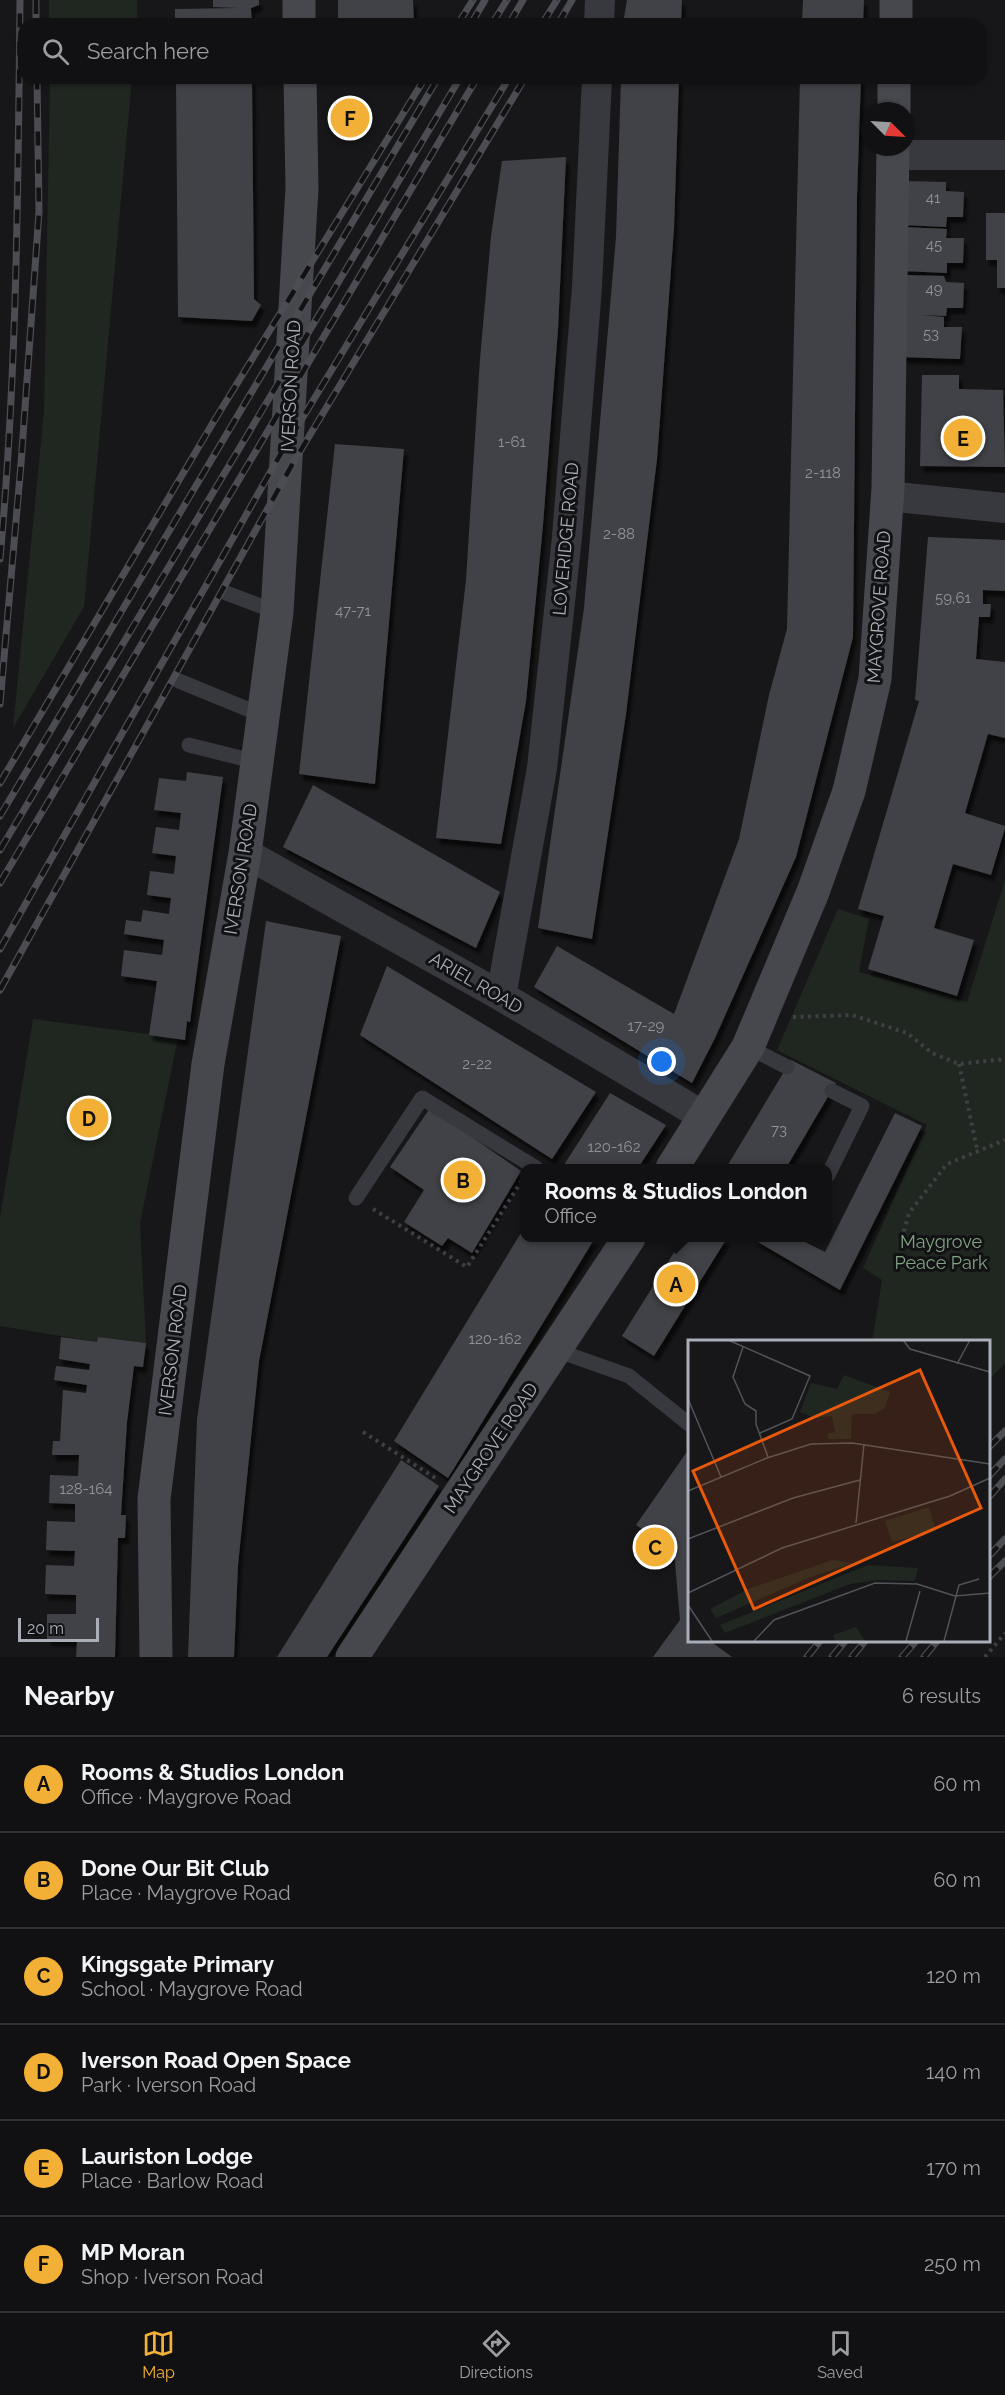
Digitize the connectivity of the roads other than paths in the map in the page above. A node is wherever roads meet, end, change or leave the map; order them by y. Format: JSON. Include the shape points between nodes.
{"nodes":[{"id":1,"x":299,"y":0,"type":"edge"},
{"id":2,"x":600,"y":0,"type":"edge"},
{"id":3,"x":896,"y":0,"type":"edge"},
{"id":4,"x":299,"y":18,"type":"edge"},
{"id":5,"x":599,"y":18,"type":"edge"},
{"id":6,"x":896,"y":18,"type":"edge"},
{"id":7,"x":300,"y":84,"type":"edge"},
{"id":8,"x":597,"y":84,"type":"edge"},
{"id":9,"x":894,"y":84,"type":"edge"},
{"id":10,"x":894,"y":102,"type":"edge"},
{"id":11,"x":915,"y":152,"type":"edge"},
{"id":12,"x":1005,"y":155,"type":"edge"},
{"id":13,"x":893,"y":156,"type":"edge"},
{"id":14,"x":887,"y":496,"type":"junction"},
{"id":15,"x":1005,"y":508,"type":"edge"},
{"id":16,"x":226,"y":593,"type":"dead end"},
{"id":17,"x":277,"y":612,"type":"junction"},
{"id":18,"x":179,"y":681,"type":"dead end"},
{"id":19,"x":262,"y":715,"type":"junction"},
{"id":20,"x":189,"y":745,"type":"dead end"},
{"id":21,"x":257,"y":762,"type":"junction"},
{"id":22,"x":245,"y":853,"type":"junction"},
{"id":23,"x":501,"y":996,"type":"junction"},
{"id":24,"x":748,"y":1047,"type":"junction"},
{"id":25,"x":787,"y":1067,"type":"dead end"},
{"id":26,"x":832,"y":1091,"type":"dead end"},
{"id":27,"x":705,"y":1116,"type":"junction"},
{"id":28,"x":529,"y":1164,"type":"edge"},
{"id":29,"x":675,"y":1164,"type":"edge"},
{"id":30,"x":832,"y":1167,"type":"edge"},
{"id":31,"x":356,"y":1198,"type":"road end"},
{"id":32,"x":626,"y":1242,"type":"edge"},
{"id":33,"x":556,"y":1350,"type":"junction"},
{"id":34,"x":688,"y":1423,"type":"edge"},
{"id":35,"x":156,"y":1657,"type":"edge"},
{"id":36,"x":352,"y":1657,"type":"edge"}],
"edges":[{"from":1,"to":4,"type":"street"},
{"from":2,"to":5,"type":"street"},
{"from":3,"to":6,"type":"street"},
{"from":7,"to":17,"type":"street","name":"IVERSON ROAD","via":[[302,188]]},
{"from":8,"to":23,"type":"street","name":"LOVERIDGE ROAD","via":[[587,287],[566,549],[542,768]]},
{"from":9,"to":10,"type":"street"},
{"from":11,"to":12,"type":"street"},
{"from":13,"to":14,"type":"street","name":"MAYGROVE ROAD"},
{"from":14,"to":15,"type":"street"},
{"from":14,"to":24,"type":"street","name":"MAYGROVE ROAD","via":[[875,679],[849,791],[813,892]]},
{"from":16,"to":17,"type":"lane"},
{"from":17,"to":19,"type":"street","name":"IVERSON ROAD"},
{"from":18,"to":19,"type":"lane"},
{"from":19,"to":21,"type":"street","name":"IVERSON ROAD"},
{"from":20,"to":21,"type":"lane"},
{"from":21,"to":22,"type":"street","name":"IVERSON ROAD"},
{"from":22,"to":23,"type":"street","name":"ARIEL ROAD"},
{"from":22,"to":35,"type":"street","name":"IVERSON ROAD","via":[[208,1064],[154,1499]]},
{"from":23,"to":27,"type":"street","name":"ARIEL ROAD"},
{"from":24,"to":25,"type":"lane"},
{"from":24,"to":27,"type":"street","name":"MAYGROVE ROAD"},
{"from":26,"to":30,"type":"lane","via":[[862,1106]]},
{"from":27,"to":29,"type":"street","name":"MAYGROVE ROAD"},
{"from":28,"to":31,"type":"lane","via":[[422,1098]]},
{"from":32,"to":33,"type":"street","name":"MAYGROVE ROAD"},
{"from":33,"to":34,"type":"lane","via":[[629,1377]]},
{"from":33,"to":36,"type":"street","name":"MAYGROVE ROAD"}]}
